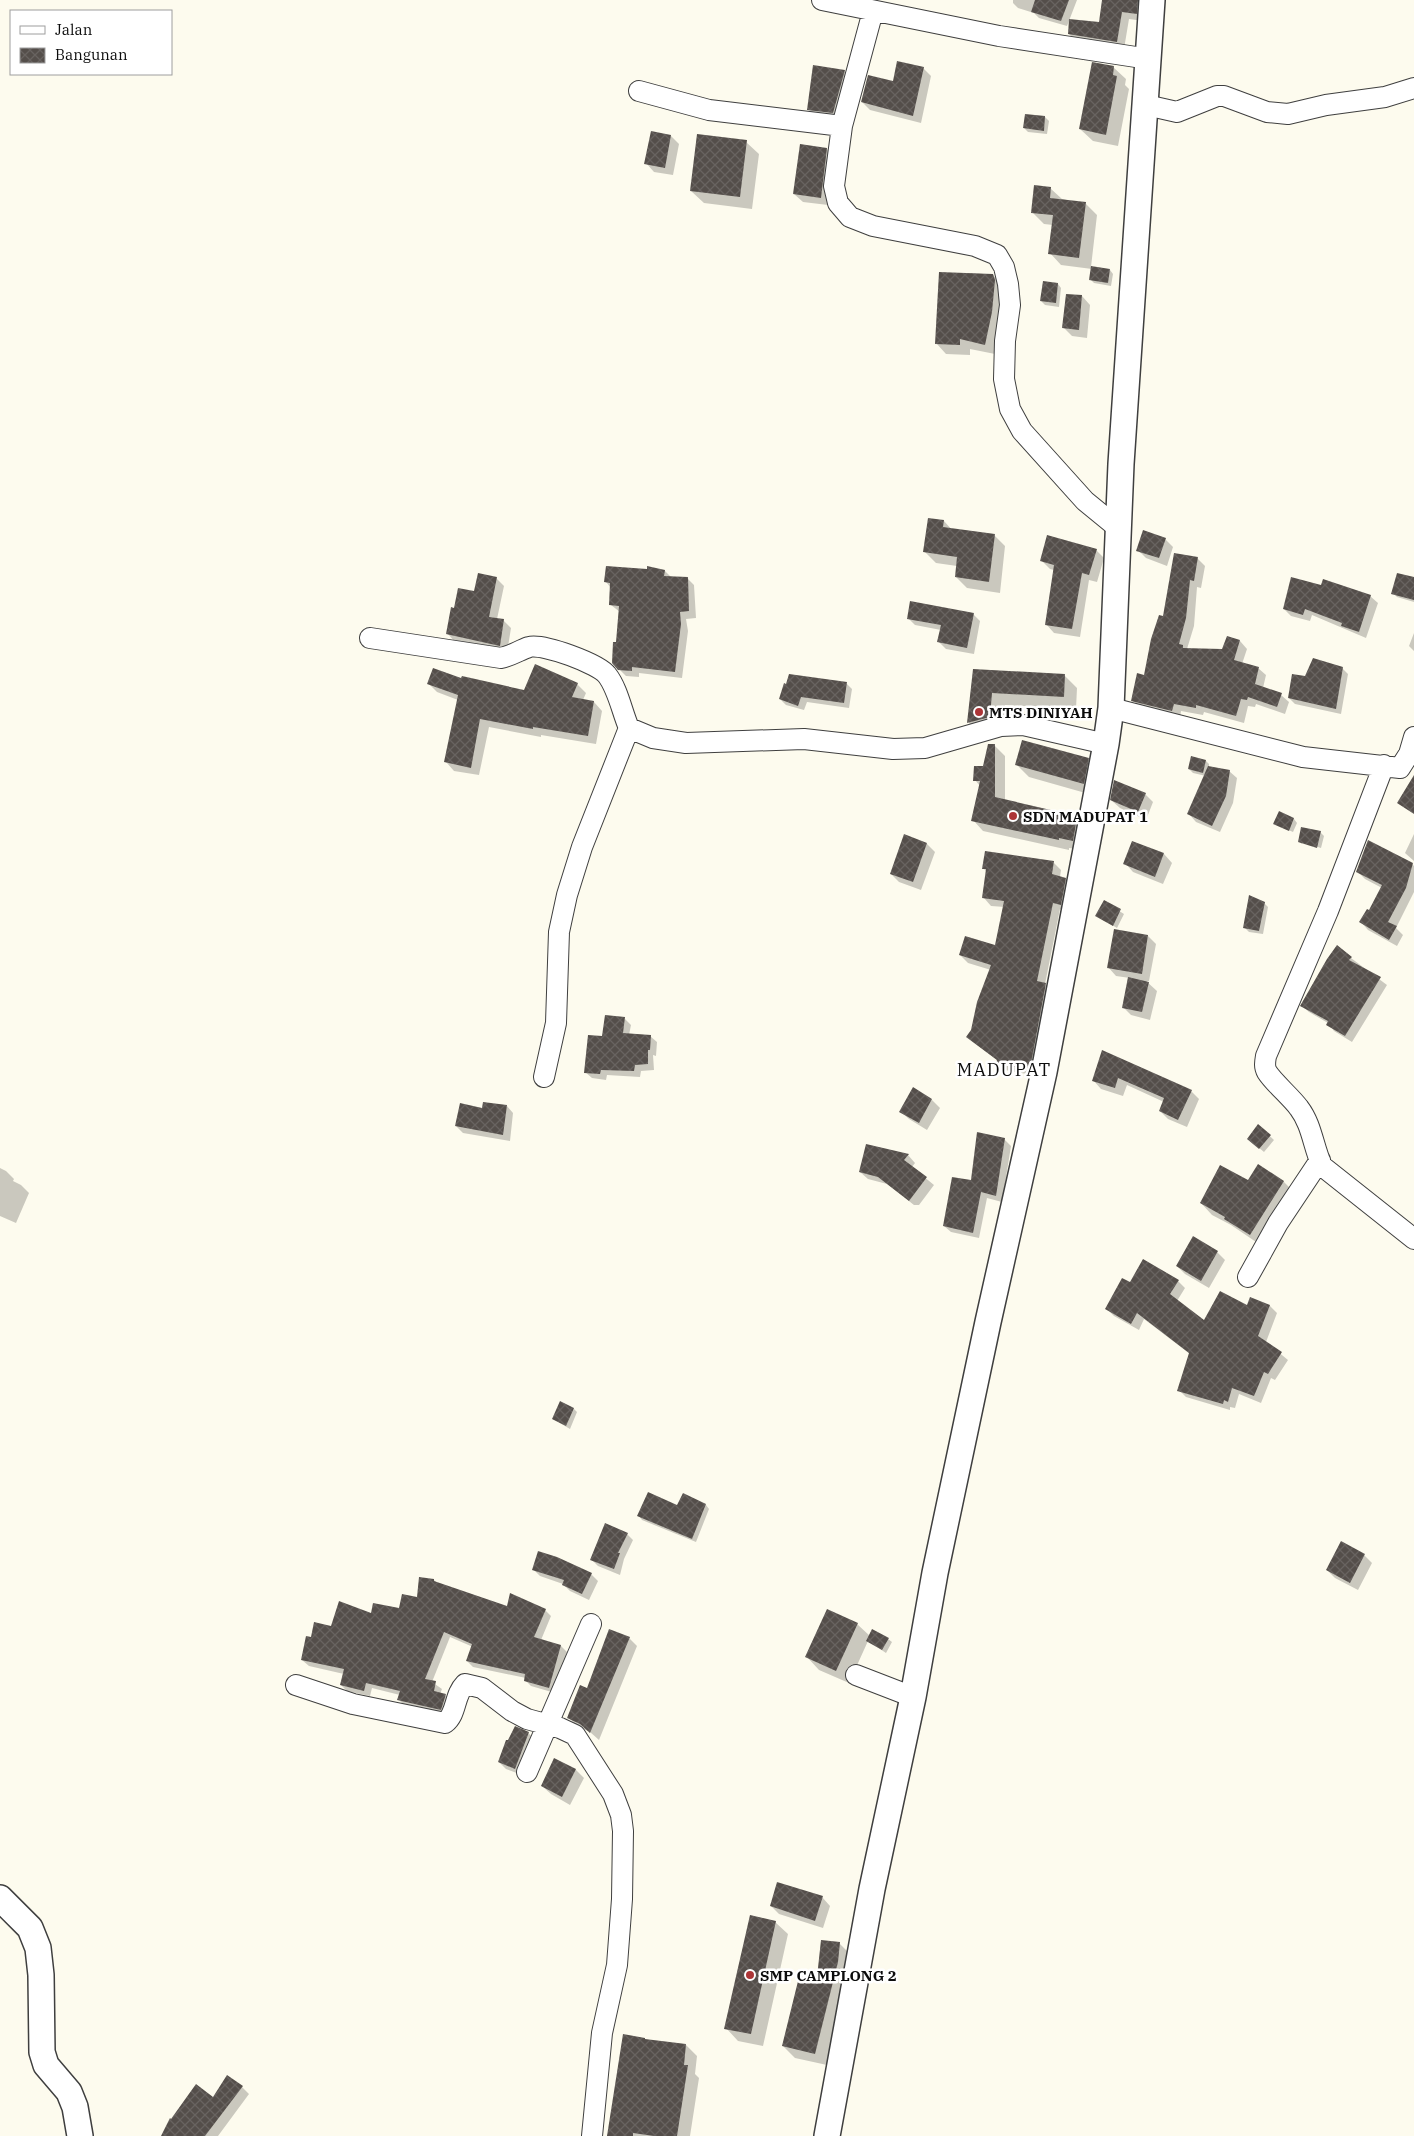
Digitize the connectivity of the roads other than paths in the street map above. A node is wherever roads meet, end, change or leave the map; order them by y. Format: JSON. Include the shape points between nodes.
{"nodes":[{"id":1,"x":822,"y":0,"type":"edge"},
{"id":2,"x":1152,"y":0,"type":"edge"},
{"id":3,"x":873,"y":11,"type":"junction"},
{"id":4,"x":1149,"y":59,"type":"junction"},
{"id":5,"x":1414,"y":88,"type":"edge"},
{"id":6,"x":639,"y":91,"type":"dead end"},
{"id":7,"x":1146,"y":105,"type":"junction"},
{"id":8,"x":842,"y":126,"type":"junction"},
{"id":9,"x":1118,"y":528,"type":"junction"},
{"id":10,"x":370,"y":638,"type":"dead end"},
{"id":11,"x":1111,"y":708,"type":"junction"},
{"id":12,"x":629,"y":728,"type":"junction"},
{"id":13,"x":1414,"y":737,"type":"edge"},
{"id":14,"x":1106,"y":744,"type":"junction"},
{"id":15,"x":1400,"y":768,"type":"edge"},
{"id":16,"x":544,"y":1077,"type":"dead end"},
{"id":17,"x":1320,"y":1160,"type":"junction"},
{"id":18,"x":1414,"y":1239,"type":"edge"},
{"id":19,"x":1248,"y":1277,"type":"dead end"},
{"id":20,"x":591,"y":1624,"type":"dead end"},
{"id":21,"x":856,"y":1675,"type":"dead end"},
{"id":22,"x":296,"y":1685,"type":"dead end"},
{"id":23,"x":913,"y":1697,"type":"junction"},
{"id":24,"x":548,"y":1725,"type":"junction"},
{"id":25,"x":527,"y":1772,"type":"dead end"},
{"id":26,"x":0,"y":1898,"type":"edge"},
{"id":27,"x":80,"y":2136,"type":"edge"},
{"id":28,"x":592,"y":2136,"type":"edge"},
{"id":29,"x":827,"y":2136,"type":"edge"}],
"edges":[{"from":1,"to":3,"type":"street"},
{"from":2,"to":4,"type":"street"},
{"from":3,"to":4,"type":"street","via":[[999,36]]},
{"from":3,"to":8,"type":"street"},
{"from":4,"to":7,"type":"street"},
{"from":5,"to":7,"type":"street","via":[[1385,97],[1288,114],[1267,112],[1224,96],[1177,112]]},
{"from":6,"to":8,"type":"street","via":[[710,110]]},
{"from":7,"to":9,"type":"street"},
{"from":8,"to":9,"type":"street","via":[[834,186],[838,203],[850,217],[873,226],[975,246],[997,255],[1004,267],[1010,305],[1004,378],[1010,409],[1022,430],[1085,501]]},
{"from":9,"to":11,"type":"street"},
{"from":10,"to":12,"type":"street","via":[[501,658],[530,647],[550,649],[606,673]]},
{"from":11,"to":14,"type":"street"},
{"from":11,"to":15,"type":"street","via":[[1304,757]]},
{"from":12,"to":14,"type":"street","via":[[653,738],[686,743],[804,739],[893,749],[925,748],[1001,726],[1022,725]]},
{"from":12,"to":16,"type":"street","via":[[582,847],[567,895],[559,932],[556,1023]]},
{"from":13,"to":15,"type":"street"},
{"from":14,"to":23,"type":"street","via":[[1044,1072],[935,1573]]},
{"from":15,"to":17,"type":"street","via":[[1328,911],[1266,1056],[1267,1072],[1307,1120]]},
{"from":17,"to":18,"type":"street","via":[[1330,1173]]},
{"from":17,"to":19,"type":"street","via":[[1278,1223]]},
{"from":20,"to":24,"type":"street"},
{"from":21,"to":23,"type":"street"},
{"from":22,"to":24,"type":"street","via":[[353,1704],[445,1723],[450,1719],[459,1690],[465,1684],[472,1685],[482,1688],[526,1719]]},
{"from":23,"to":29,"type":"street","via":[[872,1889]]},
{"from":24,"to":25,"type":"street"},
{"from":24,"to":28,"type":"street","via":[[575,1735],[582,1744],[613,1794],[623,1831],[617,1965],[602,2033]]},
{"from":26,"to":27,"type":"street","via":[[30,1928],[38,1948],[42,2052],[46,2065],[69,2092]]}]}
